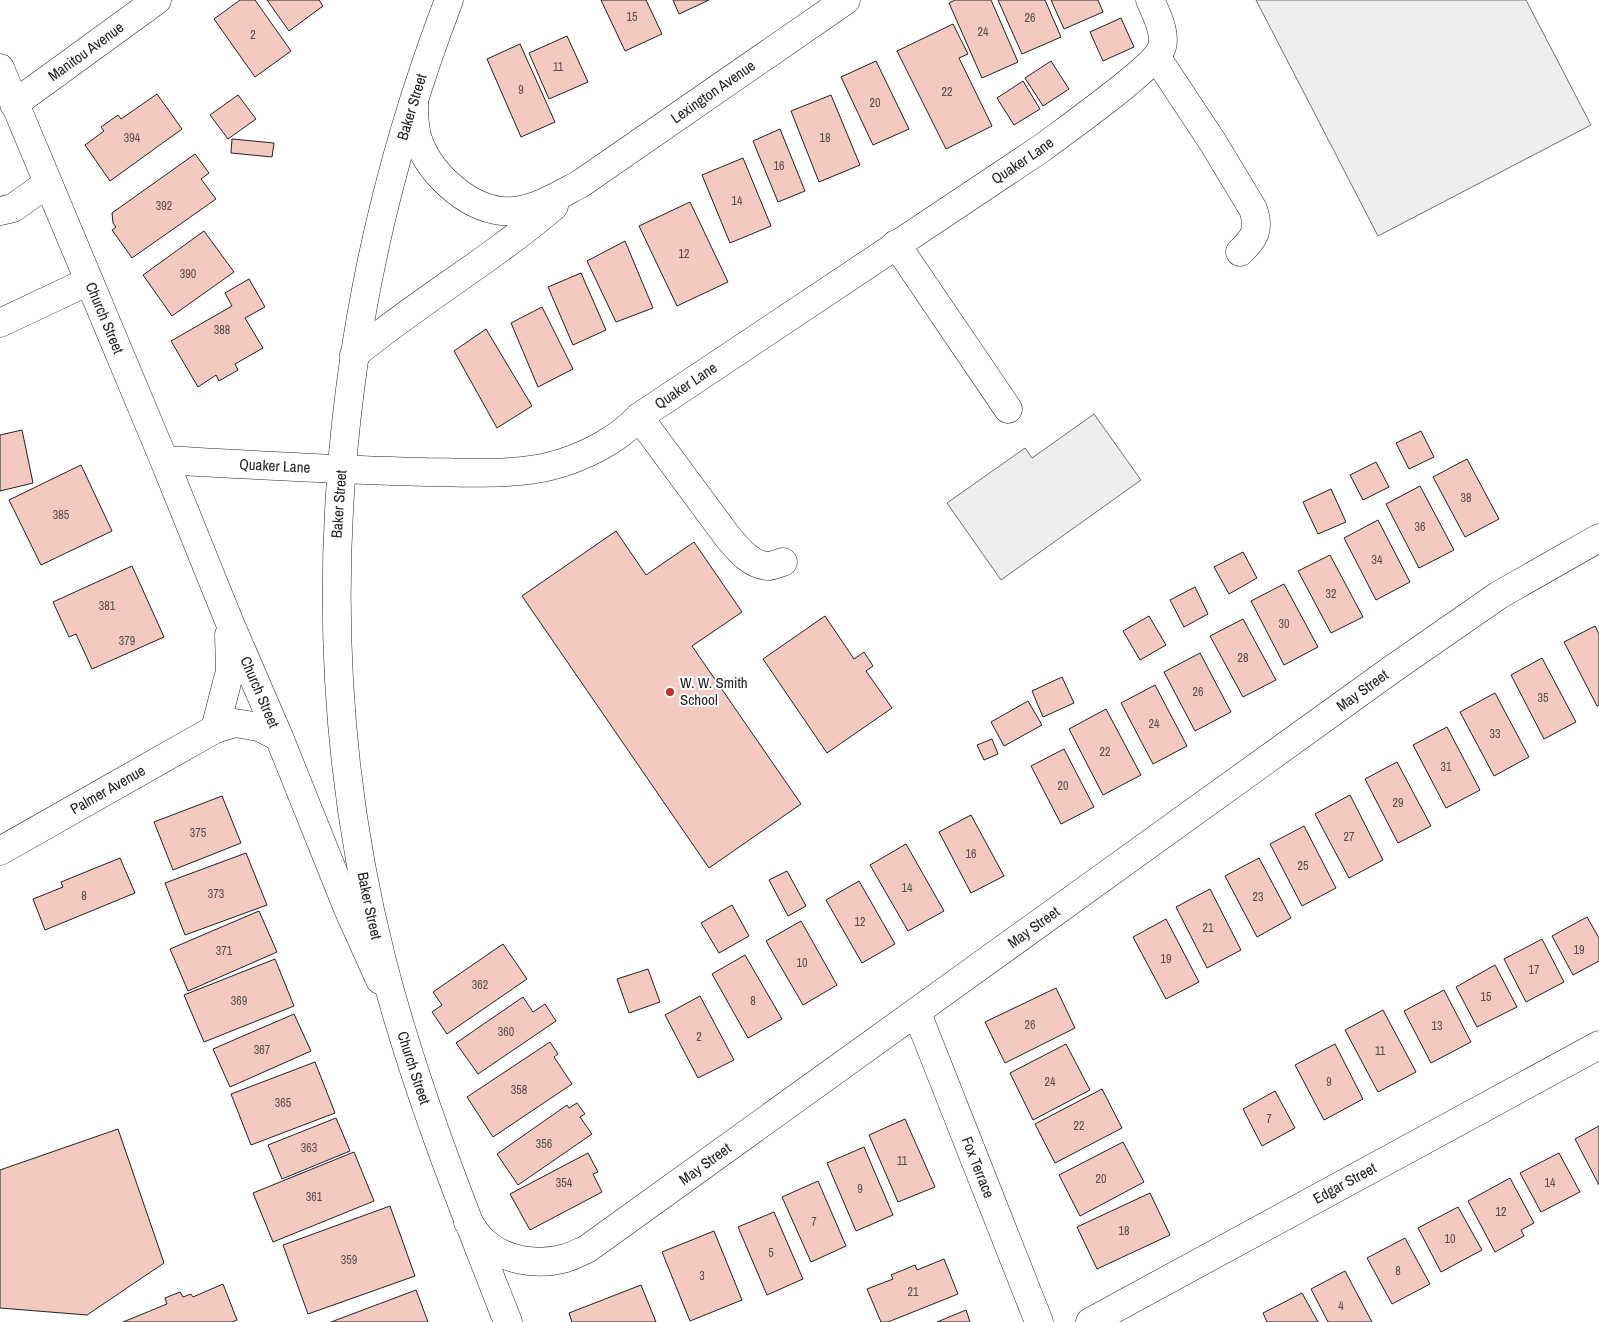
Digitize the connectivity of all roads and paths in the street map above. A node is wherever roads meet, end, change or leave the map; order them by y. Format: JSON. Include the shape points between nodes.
{"nodes":[{"id":1,"x":157,"y":0,"type":"edge"},
{"id":2,"x":448,"y":0,"type":"edge"},
{"id":3,"x":846,"y":0,"type":"edge"},
{"id":4,"x":1150,"y":0,"type":"edge"},
{"id":5,"x":1157,"y":58,"type":"junction"},
{"id":6,"x":0,"y":68,"type":"edge"},
{"id":7,"x":414,"y":98,"type":"junction"},
{"id":8,"x":14,"y":104,"type":"junction"},
{"id":9,"x":48,"y":183,"type":"junction"},
{"id":10,"x":580,"y":184,"type":"junction"},
{"id":11,"x":0,"y":211,"type":"edge"},
{"id":12,"x":896,"y":244,"type":"junction"},
{"id":13,"x":1240,"y":252,"type":"dead end"},
{"id":14,"x":89,"y":281,"type":"junction"},
{"id":15,"x":0,"y":323,"type":"edge"},
{"id":16,"x":354,"y":355,"type":"junction"},
{"id":17,"x":1008,"y":409,"type":"dead end"},
{"id":18,"x":639,"y":417,"type":"junction"},
{"id":19,"x":164,"y":460,"type":"junction"},
{"id":20,"x":341,"y":469,"type":"junction"},
{"id":21,"x":1599,"y":538,"type":"edge"},
{"id":22,"x":783,"y":562,"type":"dead end"},
{"id":23,"x":229,"y":621,"type":"junction"},
{"id":24,"x":215,"y":729,"type":"junction"},
{"id":25,"x":278,"y":737,"type":"junction"},
{"id":26,"x":0,"y":851,"type":"edge"},
{"id":27,"x":917,"y":1013,"type":"junction"},
{"id":28,"x":397,"y":1016,"type":"junction"},
{"id":29,"x":1599,"y":1044,"type":"edge"},
{"id":30,"x":468,"y":1222,"type":"junction"},
{"id":31,"x":508,"y":1322,"type":"edge"},
{"id":32,"x":1039,"y":1322,"type":"edge"},
{"id":33,"x":1090,"y":1322,"type":"edge"}],
"edges":[{"from":1,"to":8,"type":"main road","name":"Manitou Avenue"},
{"from":2,"to":7,"type":"main road","name":"Baker Street"},
{"from":3,"to":10,"type":"main road","name":"Lexington Avenue"},
{"from":4,"to":5,"type":"main road","via":[[1163,35]]},
{"from":5,"to":12,"type":"main road","name":"Quaker Lane","via":[[1042,148]]},
{"from":5,"to":13,"type":"main road","via":[[1212,140],[1252,209],[1257,221],[1255,232]]},
{"from":6,"to":8,"type":"main road","name":"Church Street"},
{"from":7,"to":10,"type":"main road","name":"Lexington Avenue","via":[[414,118],[425,154],[449,184],[481,206],[503,212],[523,210]]},
{"from":7,"to":16,"type":"main road","name":"Baker Street","via":[[379,227]]},
{"from":8,"to":9,"type":"main road","name":"Church Street"},
{"from":9,"to":11,"type":"main road","via":[[13,208]]},
{"from":9,"to":14,"type":"main road","name":"Church Street"},
{"from":10,"to":16,"type":"main road","name":"Lexington Avenue","via":[[511,240]]},
{"from":12,"to":17,"type":"main road"},
{"from":12,"to":18,"type":"main road","name":"Quaker Lane"},
{"from":14,"to":15,"type":"main road"},
{"from":14,"to":19,"type":"main road","name":"Church Street"},
{"from":16,"to":20,"type":"main road","name":"Baker Street"},
{"from":18,"to":20,"type":"main road","name":"Quaker Lane","via":[[628,429],[596,450],[551,466],[501,473]]},
{"from":18,"to":22,"type":"main road","via":[[739,550],[753,562],[769,566]]},
{"from":19,"to":20,"type":"main road","name":"Quaker Lane"},
{"from":19,"to":23,"type":"main road","name":"Church Street"},
{"from":20,"to":28,"type":"main road","name":"Baker Street","via":[[337,606],[343,737],[366,889]]},
{"from":21,"to":27,"type":"main road","name":"May Street","via":[[1491,600]]},
{"from":23,"to":24,"type":"main road","via":[[230,671]]},
{"from":23,"to":25,"type":"main road","name":"Church Street"},
{"from":24,"to":25,"type":"main road","name":"Palmer Avenue","via":[[235,723],[259,727]]},
{"from":24,"to":26,"type":"main road","name":"Palmer Avenue"},
{"from":25,"to":28,"type":"main road","name":"Church Street","via":[[348,909]]},
{"from":27,"to":30,"type":"main road","name":"May Street","via":[[587,1249],[566,1258],[527,1261],[502,1255],[482,1241]]},
{"from":27,"to":32,"type":"main road","name":"Fox Terrace"},
{"from":28,"to":30,"type":"main road","name":"Church Street","via":[[414,1074]]},
{"from":29,"to":33,"type":"main road","name":"Edgar Street"},
{"from":30,"to":31,"type":"main road","name":"Church Street"}]}
